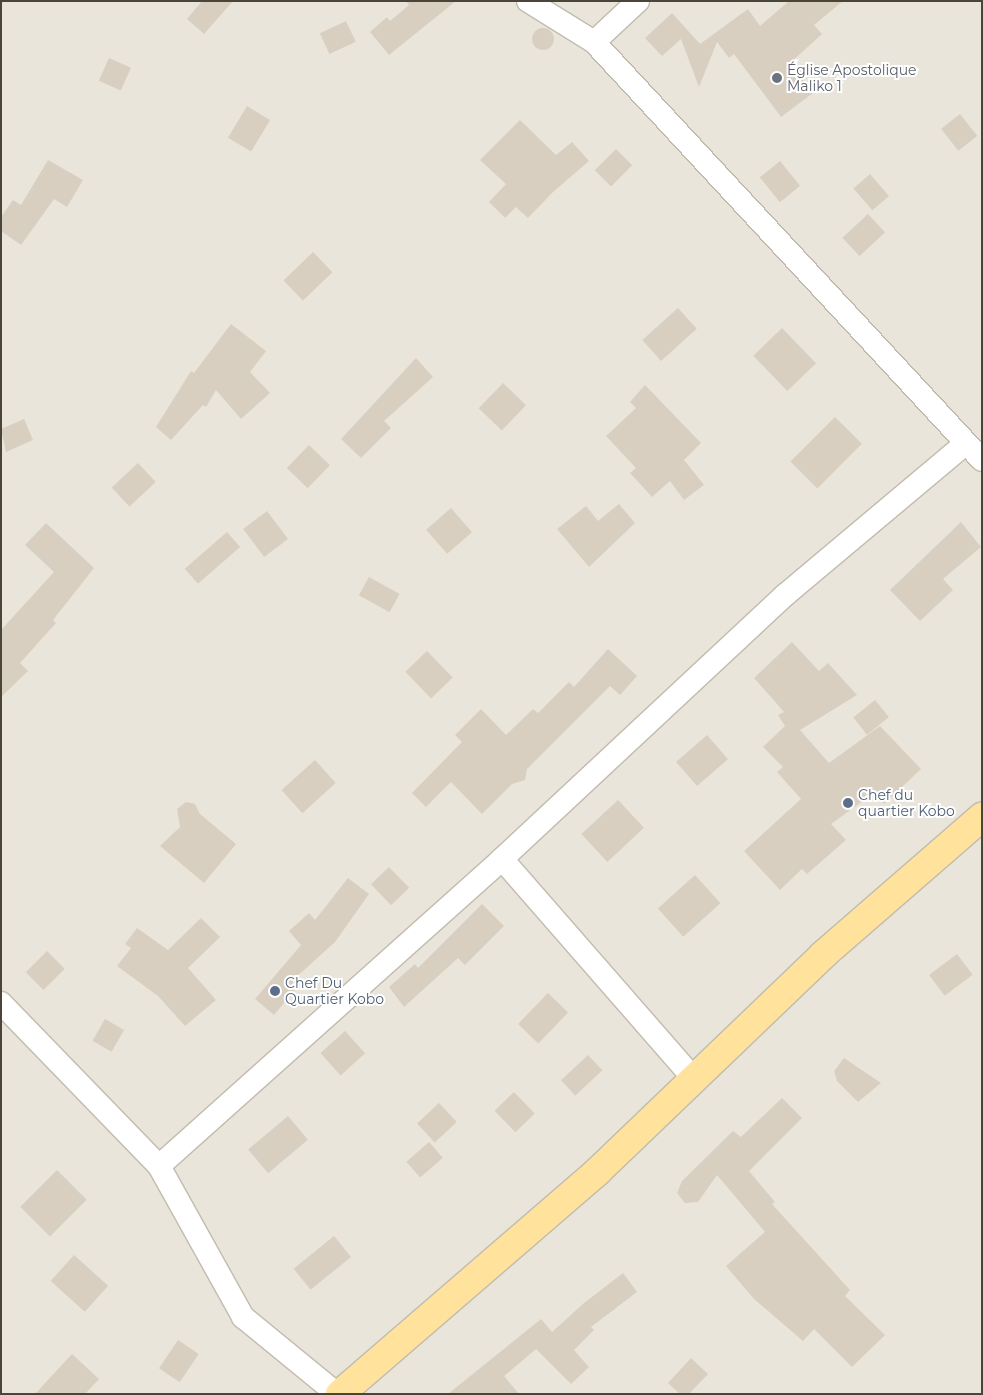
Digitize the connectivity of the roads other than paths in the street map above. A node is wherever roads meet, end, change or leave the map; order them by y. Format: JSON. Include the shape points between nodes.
{"nodes":[{"id":1,"x":528,"y":1,"type":"edge"},
{"id":2,"x":638,"y":1,"type":"edge"},
{"id":3,"x":594,"y":42,"type":"junction"},
{"id":4,"x":966,"y":443,"type":"junction"},
{"id":5,"x":982,"y":460,"type":"edge"},
{"id":6,"x":982,"y":817,"type":"edge"},
{"id":7,"x":502,"y":859,"type":"junction"},
{"id":8,"x":1,"y":1003,"type":"edge"},
{"id":9,"x":694,"y":1079,"type":"junction"},
{"id":10,"x":160,"y":1166,"type":"junction"},
{"id":11,"x":338,"y":1394,"type":"edge"}],
"edges":[{"from":1,"to":3,"type":"street"},
{"from":2,"to":3,"type":"street"},
{"from":3,"to":4,"type":"street"},
{"from":4,"to":5,"type":"street"},
{"from":4,"to":7,"type":"street","via":[[785,594]]},
{"from":6,"to":9,"type":"main road","via":[[823,955]]},
{"from":7,"to":9,"type":"street"},
{"from":7,"to":10,"type":"street"},
{"from":8,"to":10,"type":"street"},
{"from":9,"to":11,"type":"main road","via":[[597,1172]]},
{"from":10,"to":11,"type":"street","via":[[243,1317]]}]}
